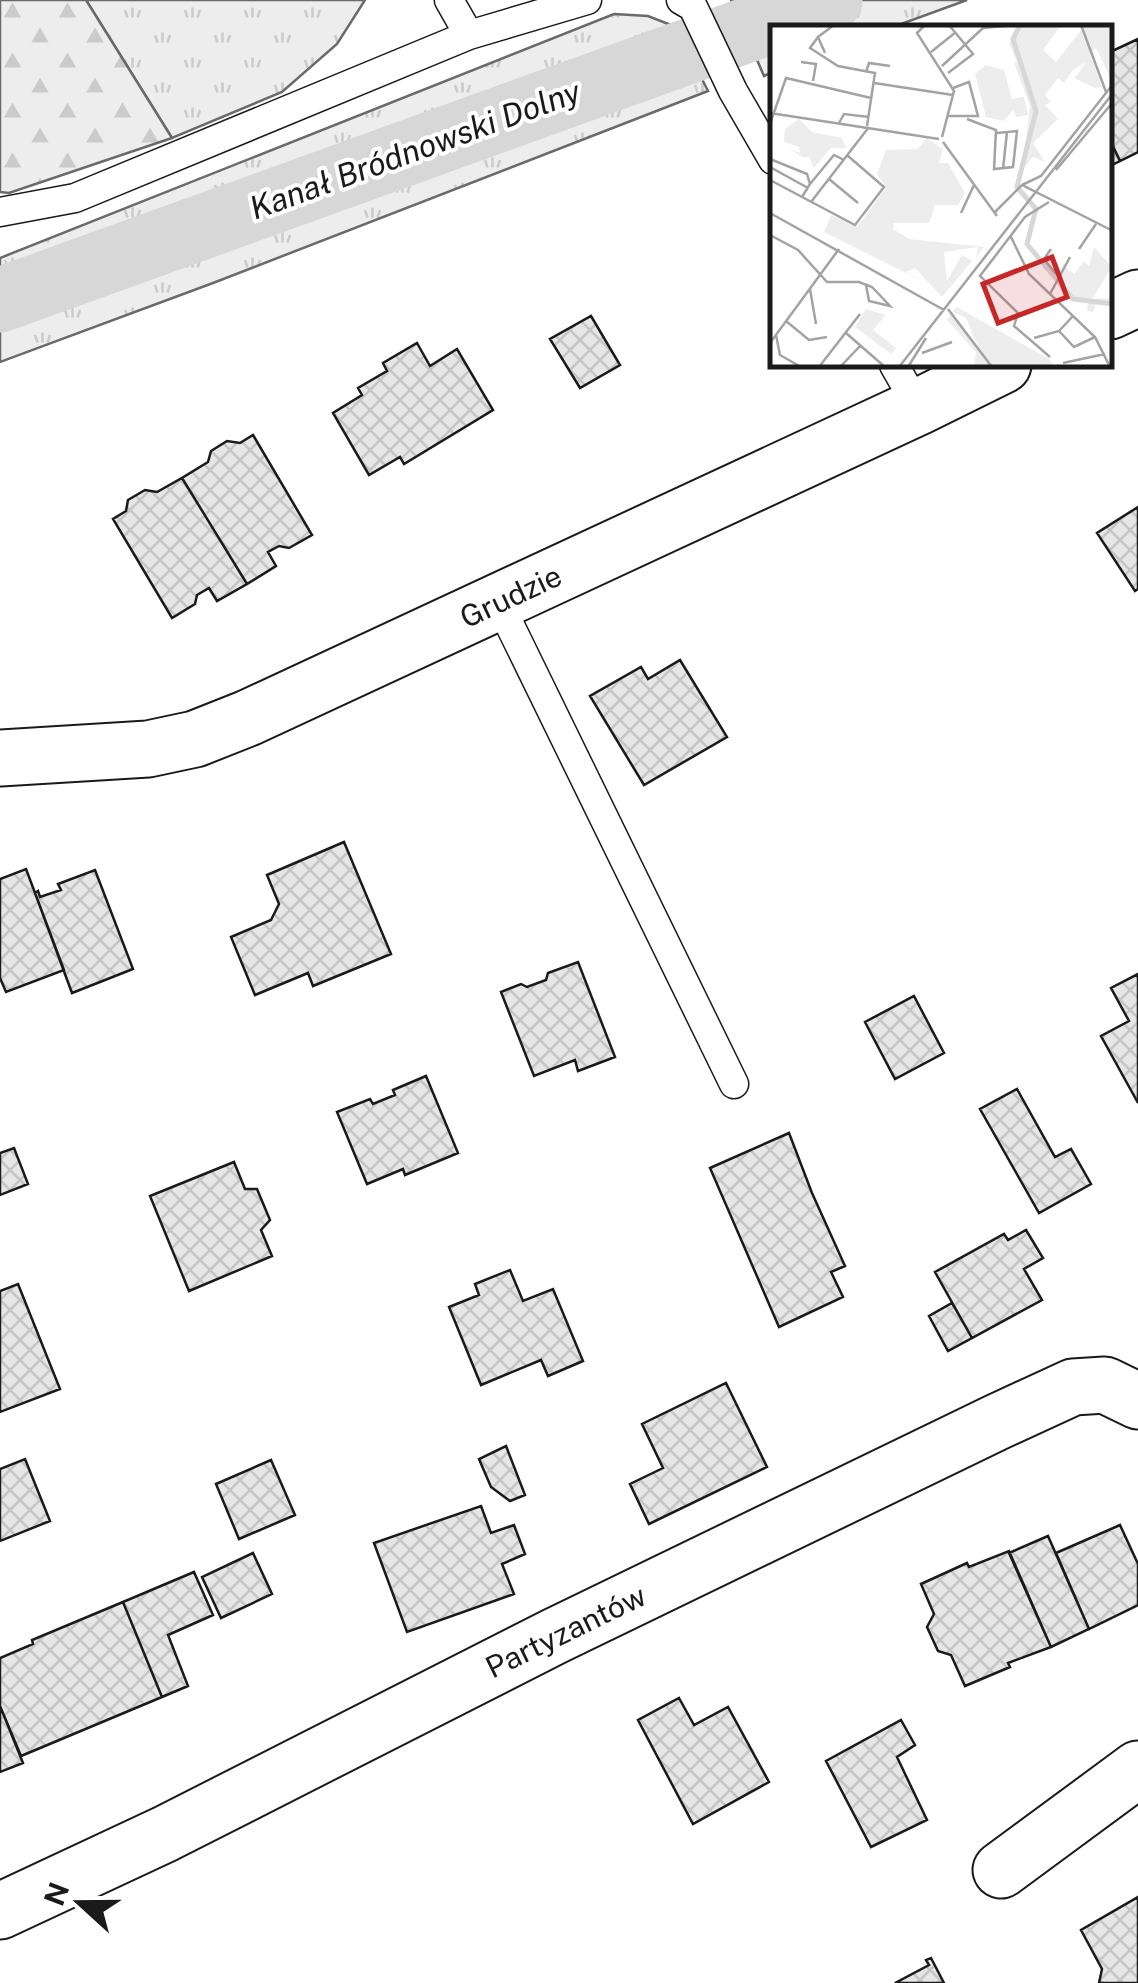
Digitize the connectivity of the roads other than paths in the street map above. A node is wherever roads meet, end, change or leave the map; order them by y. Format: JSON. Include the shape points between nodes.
{"nodes":[{"id":1,"x":449,"y":0,"type":"edge"},
{"id":2,"x":587,"y":0,"type":"edge"},
{"id":3,"x":687,"y":4,"type":"edge"},
{"id":4,"x":469,"y":34,"type":"junction"},
{"id":5,"x":770,"y":155,"type":"edge"},
{"id":6,"x":0,"y":212,"type":"edge"},
{"id":7,"x":1138,"y":298,"type":"edge"},
{"id":8,"x":1113,"y":310,"type":"edge"},
{"id":9,"x":989,"y":368,"type":"edge"},
{"id":10,"x":906,"y":386,"type":"edge"},
{"id":11,"x":499,"y":603,"type":"junction"},
{"id":12,"x":0,"y":758,"type":"edge"},
{"id":13,"x":734,"y":1084,"type":"dead end"},
{"id":14,"x":1138,"y":1400,"type":"edge"},
{"id":15,"x":1138,"y":1769,"type":"edge"},
{"id":16,"x":1001,"y":1870,"type":"dead end"},
{"id":17,"x":0,"y":1912,"type":"edge"}],
"edges":[{"from":1,"to":4,"type":"lane"},
{"from":2,"to":4,"type":"lane"},
{"from":3,"to":5,"type":"lane"},
{"from":4,"to":6,"type":"lane","via":[[74,198]]},
{"from":7,"to":8,"type":"street"},
{"from":9,"to":10,"type":"street","name":"Grudzie"},
{"from":10,"to":11,"type":"street","name":"Grudzie"},
{"from":11,"to":12,"type":"street","name":"Grudzie","via":[[195,739],[148,749]]},
{"from":11,"to":13,"type":"lane"},
{"from":14,"to":17,"type":"street","name":"Partyzantów","via":[[1105,1384],[1073,1386]]},
{"from":15,"to":16,"type":"street"}]}
